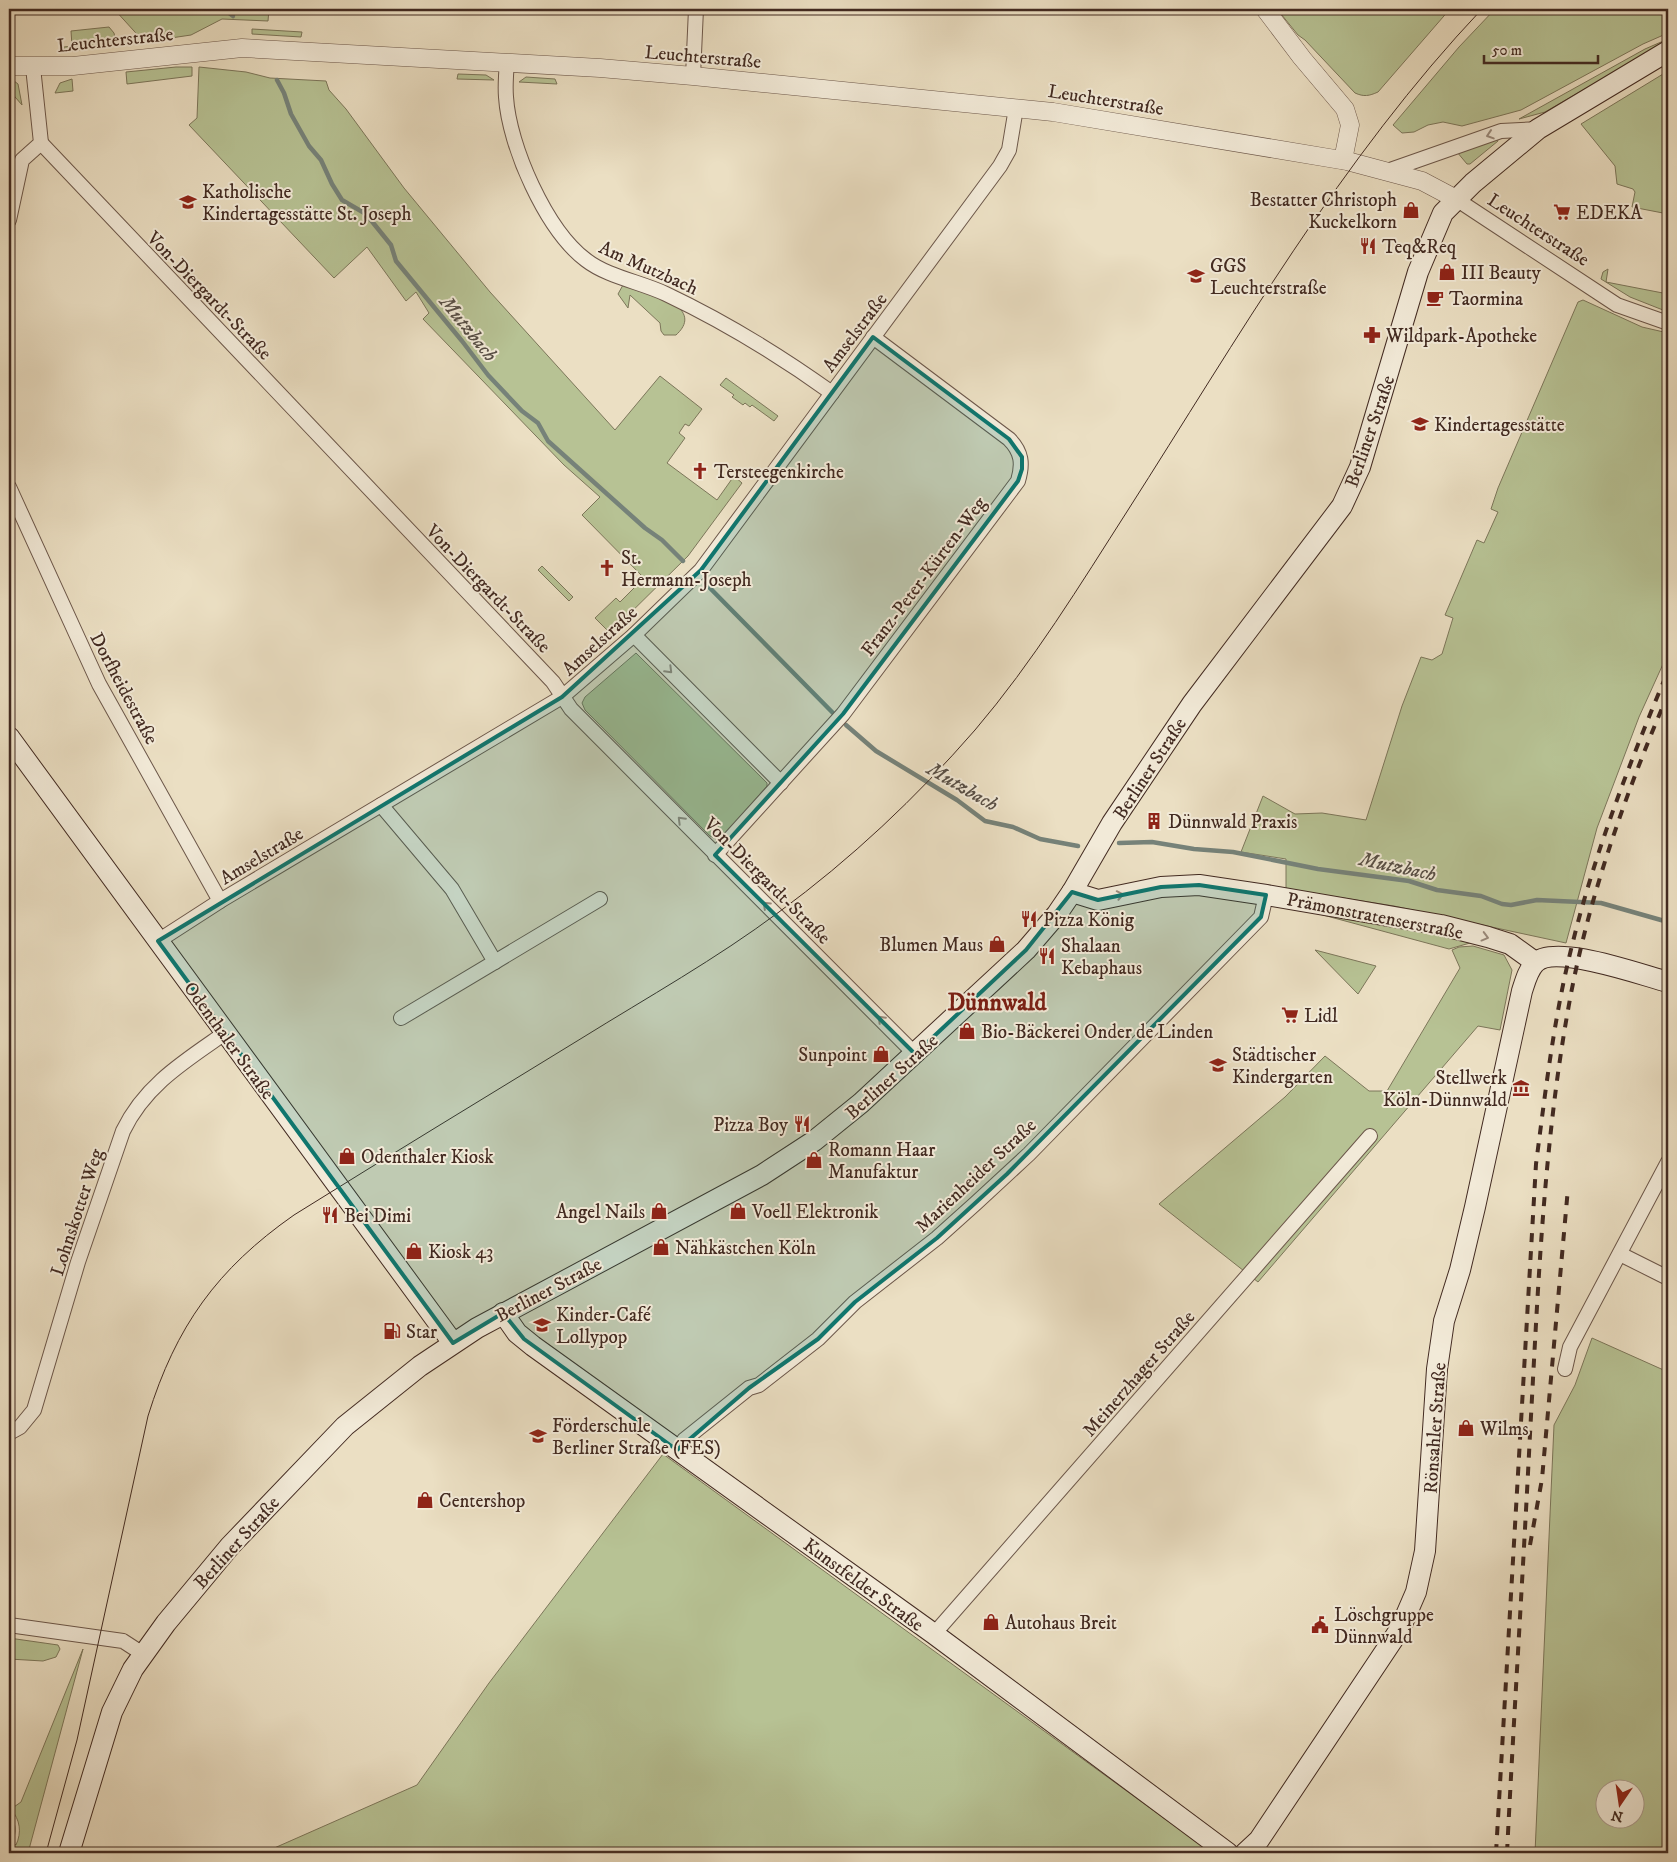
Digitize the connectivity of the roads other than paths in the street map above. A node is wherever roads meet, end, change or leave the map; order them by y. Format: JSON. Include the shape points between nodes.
{"nodes":[{"id":1,"x":696,"y":9,"type":"edge"},
{"id":2,"x":1264,"y":9,"type":"edge"},
{"id":3,"x":1668,"y":51,"type":"edge"},
{"id":4,"x":507,"y":62,"type":"junction"},
{"id":5,"x":9,"y":66,"type":"edge"},
{"id":6,"x":33,"y":67,"type":"junction"},
{"id":7,"x":693,"y":76,"type":"junction"},
{"id":8,"x":1016,"y":108,"type":"junction"},
{"id":9,"x":1538,"y":129,"type":"junction"},
{"id":10,"x":41,"y":143,"type":"junction"},
{"id":11,"x":1343,"y":160,"type":"junction"},
{"id":12,"x":1388,"y":171,"type":"junction"},
{"id":13,"x":1456,"y":199,"type":"junction"},
{"id":14,"x":9,"y":220,"type":"edge"},
{"id":15,"x":1668,"y":323,"type":"edge"},
{"id":16,"x":874,"y":337,"type":"junction"},
{"id":17,"x":832,"y":393,"type":"junction"},
{"id":18,"x":9,"y":487,"type":"edge"},
{"id":19,"x":634,"y":635,"type":"junction"},
{"id":20,"x":562,"y":698,"type":"junction"},
{"id":21,"x":9,"y":737,"type":"edge"},
{"id":22,"x":781,"y":783,"type":"junction"},
{"id":23,"x":381,"y":805,"type":"junction"},
{"id":24,"x":715,"y":855,"type":"junction"},
{"id":25,"x":1072,"y":892,"type":"junction"},
{"id":26,"x":1266,"y":895,"type":"junction"},
{"id":27,"x":600,"y":899,"type":"dead end"},
{"id":28,"x":220,"y":901,"type":"junction"},
{"id":29,"x":158,"y":941,"type":"junction"},
{"id":30,"x":495,"y":962,"type":"junction"},
{"id":31,"x":1535,"y":962,"type":"junction"},
{"id":32,"x":1668,"y":982,"type":"edge"},
{"id":33,"x":401,"y":1018,"type":"dead end"},
{"id":34,"x":225,"y":1033,"type":"junction"},
{"id":35,"x":915,"y":1054,"type":"junction"},
{"id":36,"x":1370,"y":1136,"type":"dead end"},
{"id":37,"x":1668,"y":1162,"type":"edge"},
{"id":38,"x":1620,"y":1254,"type":"junction"},
{"id":39,"x":1668,"y":1278,"type":"edge"},
{"id":40,"x":503,"y":1313,"type":"junction"},
{"id":41,"x":453,"y":1343,"type":"junction"},
{"id":42,"x":1565,"y":1369,"type":"dead end"},
{"id":43,"x":9,"y":1433,"type":"edge"},
{"id":44,"x":677,"y":1450,"type":"junction"},
{"id":45,"x":9,"y":1626,"type":"edge"},
{"id":46,"x":934,"y":1634,"type":"junction"},
{"id":47,"x":143,"y":1654,"type":"junction"},
{"id":48,"x":69,"y":1853,"type":"edge"},
{"id":49,"x":1228,"y":1853,"type":"edge"},
{"id":50,"x":1244,"y":1853,"type":"edge"}],
"edges":[{"from":1,"to":7,"type":"street"},
{"from":2,"to":11,"type":"street","via":[[1345,108],[1350,126]]},
{"from":3,"to":9,"type":"main road","name":"Berliner Straße"},
{"from":4,"to":6,"type":"street","name":"Leuchterstraße","via":[[242,48],[73,66]]},
{"from":4,"to":7,"type":"street","name":"Leuchterstraße"},
{"from":4,"to":17,"type":"street","name":"Am Mutzbach","via":[[506,98],[514,140],[531,184],[569,244],[587,261],[650,286],[723,323],[784,359]]},
{"from":5,"to":6,"type":"street","name":"Leuchterstraße"},
{"from":6,"to":10,"type":"street"},
{"from":7,"to":8,"type":"street","name":"Leuchterstraße"},
{"from":8,"to":11,"type":"street","name":"Leuchterstraße"},
{"from":8,"to":16,"type":"street","name":"Amselstraße","via":[[1009,150],[1000,166]]},
{"from":9,"to":12,"type":"street","one_way":true,"via":[[1502,131]]},
{"from":9,"to":13,"type":"main road","name":"Berliner Straße"},
{"from":10,"to":14,"type":"street","via":[[22,160]]},
{"from":10,"to":20,"type":"street","name":"Von-Diergardt-Straße","via":[[553,682]]},
{"from":11,"to":12,"type":"street","name":"Leuchterstraße"},
{"from":12,"to":13,"type":"street","name":"Leuchterstraße","via":[[1422,181]]},
{"from":13,"to":15,"type":"street","name":"Leuchterstraße","via":[[1617,304]]},
{"from":13,"to":25,"type":"main road","name":"Berliner Straße","via":[[1444,213],[1424,254],[1360,466],[1342,506],[1174,728]]},
{"from":16,"to":17,"type":"street","name":"Amselstraße"},
{"from":16,"to":22,"type":"street","name":"Franz-Peter-Kürten-Weg","via":[[1009,439],[1022,458],[1022,469],[1018,481],[839,719]]},
{"from":17,"to":19,"type":"street","name":"Amselstraße","via":[[696,574]]},
{"from":18,"to":28,"type":"street","name":"Dorfheidestraße","via":[[99,684]]},
{"from":19,"to":20,"type":"street","name":"Amselstraße"},
{"from":19,"to":22,"type":"street","one_way":true},
{"from":20,"to":23,"type":"street","name":"Amselstraße"},
{"from":24,"to":20,"type":"street","name":"Von-Diergardt-Straße","one_way":true},
{"from":21,"to":29,"type":"main road","name":"Odenthaler Straße"},
{"from":22,"to":24,"type":"street","name":"Franz-Peter-Kürten-Weg"},
{"from":23,"to":28,"type":"street","name":"Amselstraße"},
{"from":23,"to":30,"type":"street","via":[[452,889]]},
{"from":35,"to":24,"type":"street","name":"Von-Diergardt-Straße","one_way":true},
{"from":25,"to":26,"type":"main road","name":"Prämonstratenserstraße","one_way":true,"via":[[1098,900],[1161,887],[1199,885]]},
{"from":25,"to":35,"type":"main road","name":"Berliner Straße","via":[[1058,914],[1026,950]]},
{"from":26,"to":31,"type":"main road","name":"Prämonstratenserstraße","one_way":true,"via":[[1488,937],[1510,944]]},
{"from":26,"to":44,"type":"street","name":"Marienheider Straße","via":[[1261,917],[1007,1174],[937,1238],[855,1302],[818,1339],[759,1385],[742,1394],[684,1440]]},
{"from":27,"to":30,"type":"street"},
{"from":28,"to":29,"type":"street","name":"Amselstraße"},
{"from":29,"to":34,"type":"main road","name":"Odenthaler Straße"},
{"from":30,"to":33,"type":"street"},
{"from":31,"to":32,"type":"main road","via":[[1546,956],[1570,956]]},
{"from":31,"to":50,"type":"main road","name":"Rönsahler Straße","via":[[1522,991],[1473,1216],[1444,1321],[1437,1369],[1425,1551],[1416,1592],[1400,1629],[1259,1840]]},
{"from":34,"to":41,"type":"main road","name":"Odenthaler Straße"},
{"from":34,"to":43,"type":"street","name":"Lohnskotter Weg","via":[[166,1075],[149,1090],[131,1114],[78,1262],[34,1410],[20,1427]]},
{"from":35,"to":40,"type":"main road","name":"Berliner Straße","via":[[844,1118],[778,1165]]},
{"from":36,"to":46,"type":"street","name":"Meinerzhager Straße"},
{"from":37,"to":38,"type":"street"},
{"from":38,"to":39,"type":"street"},
{"from":38,"to":42,"type":"street","via":[[1570,1347]]},
{"from":40,"to":41,"type":"main road","name":"Berliner Straße"},
{"from":40,"to":44,"type":"main road","name":"Kunstfelder Straße","via":[[524,1339]]},
{"from":41,"to":47,"type":"main road","name":"Berliner Straße","via":[[379,1397],[324,1446],[230,1546]]},
{"from":44,"to":46,"type":"main road","name":"Kunstfelder Straße"},
{"from":45,"to":47,"type":"street","via":[[123,1642]]},
{"from":46,"to":49,"type":"main road","name":"Kunstfelder Straße"},
{"from":47,"to":48,"type":"main road","name":"Berliner Straße","via":[[112,1712]]}]}
